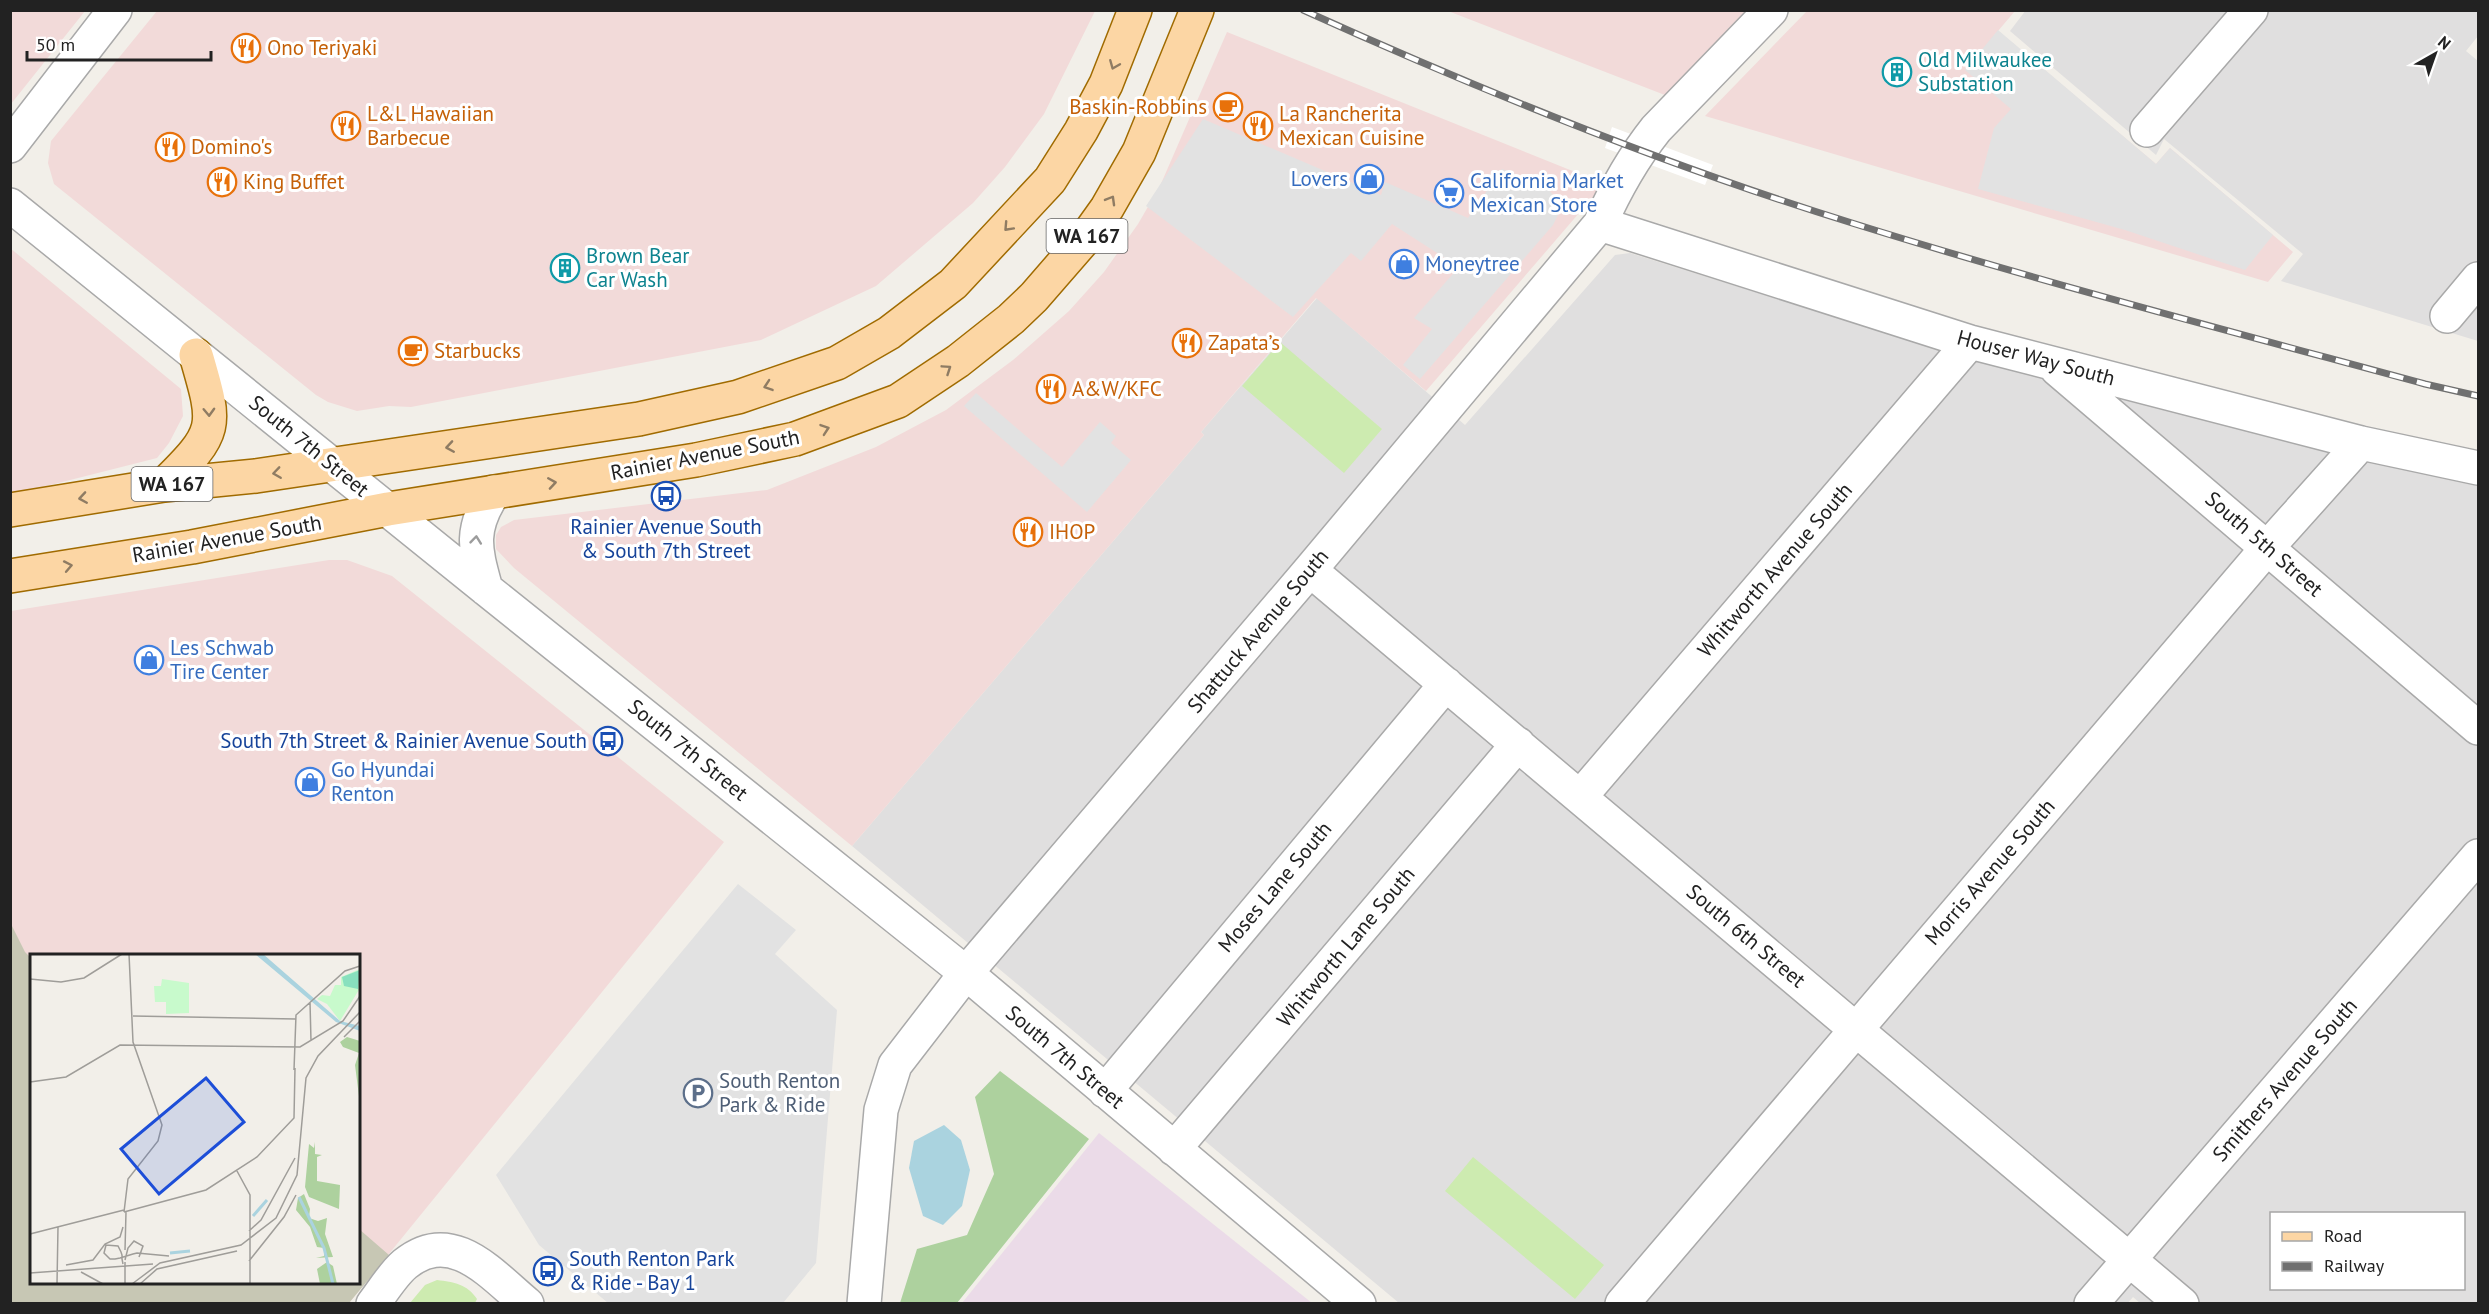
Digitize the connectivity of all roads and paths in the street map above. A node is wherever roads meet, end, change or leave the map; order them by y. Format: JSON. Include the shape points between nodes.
{"nodes":[{"id":1,"x":116,"y":10,"type":"edge"},
{"id":2,"x":1136,"y":10,"type":"edge"},
{"id":3,"x":1197,"y":10,"type":"edge"},
{"id":4,"x":1771,"y":10,"type":"edge"},
{"id":5,"x":2251,"y":10,"type":"edge"},
{"id":6,"x":2147,"y":130,"type":"dead end"},
{"id":7,"x":10,"y":146,"type":"edge"},
{"id":8,"x":10,"y":205,"type":"edge"},
{"id":9,"x":1600,"y":224,"type":"junction"},
{"id":10,"x":2478,"y":279,"type":"edge"},
{"id":11,"x":2447,"y":316,"type":"dead end"},
{"id":12,"x":1970,"y":342,"type":"junction"},
{"id":13,"x":196,"y":355,"type":"junction"},
{"id":14,"x":2049,"y":362,"type":"junction"},
{"id":15,"x":2361,"y":443,"type":"junction"},
{"id":16,"x":334,"y":465,"type":"junction"},
{"id":17,"x":2478,"y":468,"type":"edge"},
{"id":18,"x":164,"y":485,"type":"junction"},
{"id":19,"x":494,"y":492,"type":"junction"},
{"id":20,"x":388,"y":509,"type":"junction"},
{"id":21,"x":10,"y":510,"type":"edge"},
{"id":22,"x":2268,"y":548,"type":"junction"},
{"id":23,"x":1310,"y":570,"type":"junction"},
{"id":24,"x":10,"y":576,"type":"edge"},
{"id":25,"x":486,"y":589,"type":"junction"},
{"id":26,"x":1446,"y":684,"type":"junction"},
{"id":27,"x":2478,"y":728,"type":"edge"},
{"id":28,"x":1518,"y":744,"type":"junction"},
{"id":29,"x":1580,"y":797,"type":"junction"},
{"id":30,"x":2478,"y":856,"type":"edge"},
{"id":31,"x":966,"y":973,"type":"junction"},
{"id":32,"x":1855,"y":1028,"type":"junction"},
{"id":33,"x":1105,"y":1091,"type":"junction"},
{"id":34,"x":1174,"y":1149,"type":"junction"},
{"id":35,"x":2129,"y":1259,"type":"junction"},
{"id":36,"x":373,"y":1304,"type":"edge"},
{"id":37,"x":527,"y":1304,"type":"edge"},
{"id":38,"x":864,"y":1304,"type":"edge"},
{"id":39,"x":1359,"y":1304,"type":"edge"},
{"id":40,"x":1622,"y":1304,"type":"edge"},
{"id":41,"x":2091,"y":1304,"type":"edge"},
{"id":42,"x":2182,"y":1304,"type":"edge"}],
"edges":[{"from":1,"to":7,"type":"street"},
{"from":2,"to":16,"type":"main road","number":"WA 167","one_way":true,"via":[[1106,84],[1050,180],[953,284],[889,333],[845,358],[738,397],[660,415]]},
{"from":19,"to":3,"type":"main road","name":"Rainier Avenue South","number":"WA 167","one_way":true,"via":[[696,460],[795,439],[898,401],[944,371],[1018,312],[1061,268],[1107,208],[1139,152]]},
{"from":4,"to":9,"type":"street","name":"Shattuck Avenue South","via":[[1651,136],[1612,196]]},
{"from":5,"to":6,"type":"street"},
{"from":8,"to":13,"type":"street","name":"South 7th Street"},
{"from":9,"to":12,"type":"street","name":"Houser Way South"},
{"from":9,"to":23,"type":"street","name":"Shattuck Avenue South"},
{"from":10,"to":11,"type":"street"},
{"from":12,"to":14,"type":"street","name":"Houser Way South"},
{"from":12,"to":29,"type":"street","name":"Whitworth Avenue South"},
{"from":13,"to":16,"type":"street","name":"South 7th Street"},
{"from":13,"to":18,"type":"main road","one_way":true,"via":[[211,417],[205,440],[194,456]]},
{"from":14,"to":15,"type":"street","name":"Houser Way South"},
{"from":14,"to":22,"type":"street","name":"South 5th Street"},
{"from":15,"to":17,"type":"street","name":"Houser Way South"},
{"from":15,"to":22,"type":"street","name":"Morris Avenue South"},
{"from":16,"to":18,"type":"main road","number":"WA 167","one_way":true},
{"from":16,"to":20,"type":"street","name":"South 7th Street"},
{"from":18,"to":21,"type":"main road","number":"WA 167","one_way":true},
{"from":19,"to":20,"type":"main road","name":"Rainier Avenue South","number":"WA 167"},
{"from":25,"to":19,"type":"street","one_way":true,"via":[[475,551],[478,525]]},
{"from":24,"to":20,"type":"main road","name":"Rainier Avenue South","number":"WA 167","one_way":true,"via":[[192,547]]},
{"from":20,"to":25,"type":"street","name":"South 7th Street"},
{"from":22,"to":27,"type":"street","name":"South 5th Street"},
{"from":22,"to":32,"type":"street","name":"Morris Avenue South"},
{"from":23,"to":26,"type":"street","name":"South 6th Street"},
{"from":23,"to":31,"type":"street","name":"Shattuck Avenue South"},
{"from":25,"to":31,"type":"street","name":"South 7th Street"},
{"from":26,"to":28,"type":"street","name":"South 6th Street"},
{"from":26,"to":33,"type":"street","name":"Moses Lane South"},
{"from":28,"to":29,"type":"street","name":"South 6th Street"},
{"from":28,"to":34,"type":"street","name":"Whitworth Lane South"},
{"from":29,"to":32,"type":"street","name":"South 6th Street"},
{"from":30,"to":35,"type":"street","name":"Smithers Avenue South"},
{"from":31,"to":33,"type":"street","name":"South 7th Street"},
{"from":31,"to":38,"type":"street","name":"Shattuck Avenue South","via":[[895,1065],[881,1110]]},
{"from":32,"to":35,"type":"street","name":"South 6th Street"},
{"from":32,"to":40,"type":"street","name":"Morris Avenue South"},
{"from":33,"to":34,"type":"street","name":"South 7th Street"},
{"from":34,"to":39,"type":"street","name":"South 7th Street"},
{"from":35,"to":41,"type":"street","name":"Smithers Avenue South"},
{"from":35,"to":42,"type":"street","name":"South 6th Street"},
{"from":36,"to":37,"type":"street","via":[[403,1265],[422,1252],[451,1249],[472,1259]]}]}
